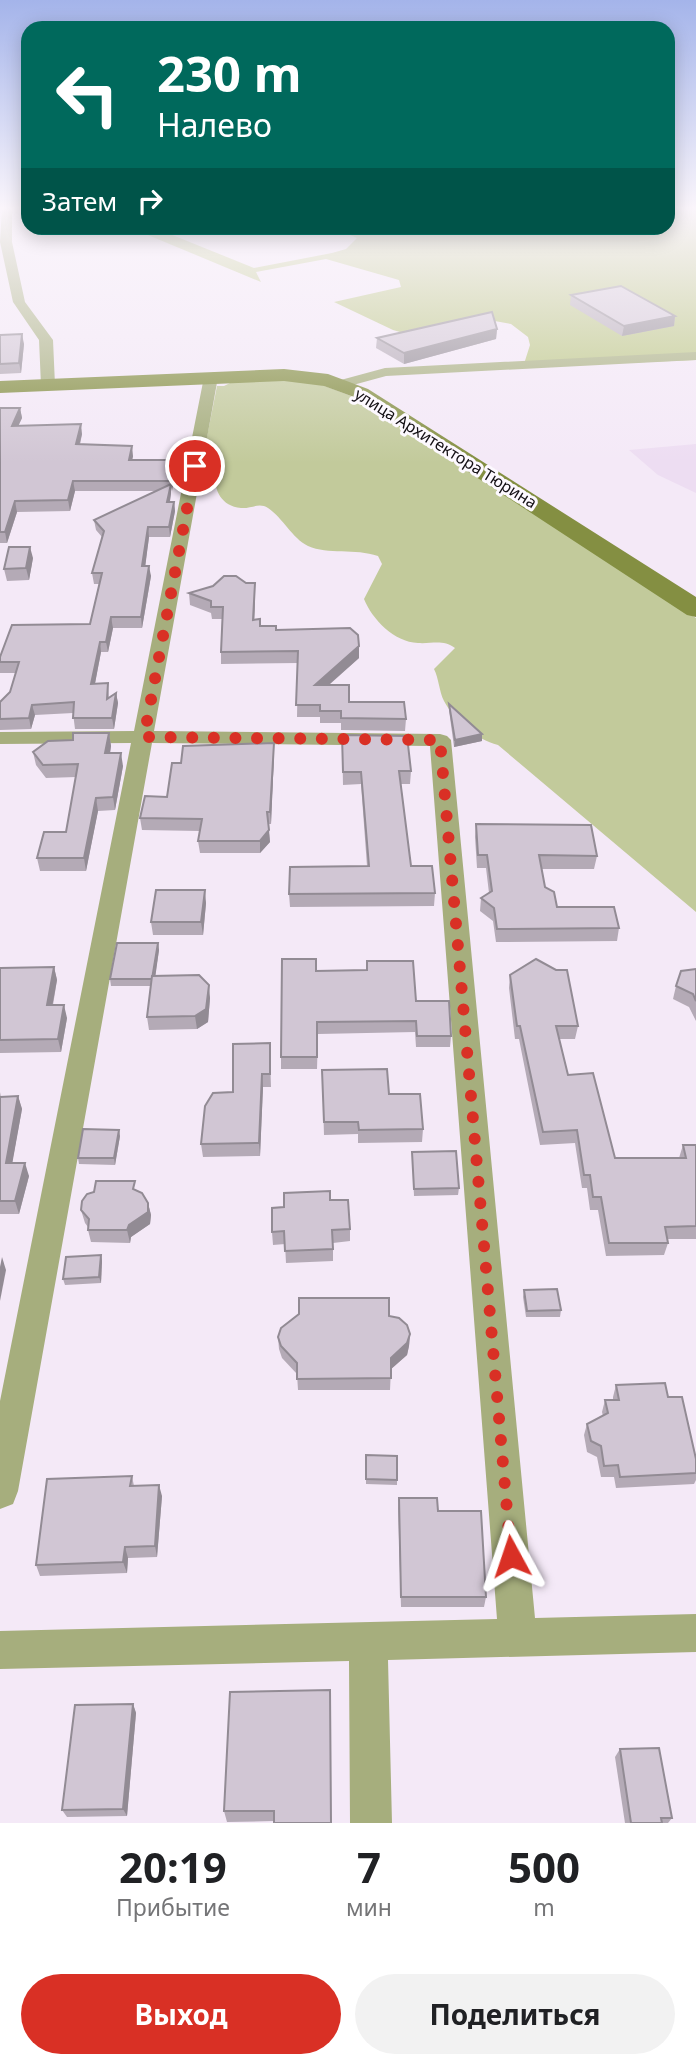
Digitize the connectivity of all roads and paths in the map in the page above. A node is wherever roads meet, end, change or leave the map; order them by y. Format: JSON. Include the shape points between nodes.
{"nodes":[{"id":1,"x":12,"y":293,"type":"edge"},
{"id":2,"x":696,"y":356,"type":"edge"},
{"id":3,"x":211,"y":377,"type":"junction"},
{"id":4,"x":342,"y":384,"type":"junction"},
{"id":5,"x":48,"y":385,"type":"junction"},
{"id":6,"x":1,"y":390,"type":"edge"},
{"id":7,"x":696,"y":609,"type":"edge"},
{"id":8,"x":144,"y":737,"type":"junction"},
{"id":9,"x":0,"y":738,"type":"edge"},
{"id":10,"x":0,"y":1491,"type":"edge"},
{"id":11,"x":696,"y":1633,"type":"edge"},
{"id":12,"x":518,"y":1637,"type":"junction"},
{"id":13,"x":368,"y":1641,"type":"junction"},
{"id":14,"x":0,"y":1650,"type":"edge"},
{"id":15,"x":371,"y":1823,"type":"edge"}],
"edges":[{"from":1,"to":5,"type":"street","via":[[14,302],[46,340]]},
{"from":2,"to":4,"type":"street","via":[[385,372]]},
{"from":3,"to":4,"type":"street","name":"улица Архитектора Тюрина","via":[[299,375]]},
{"from":3,"to":5,"type":"street","name":"улица Архитектора Тюрина"},
{"from":3,"to":8,"type":"street"},
{"from":4,"to":7,"type":"street","name":"улица Архитектора Тюрина"},
{"from":5,"to":6,"type":"street","name":"улица Архитектора Тюрина"},
{"from":8,"to":9,"type":"street"},
{"from":8,"to":10,"type":"street"},
{"from":8,"to":12,"type":"street","via":[[440,740]]},
{"from":11,"to":12,"type":"street"},
{"from":12,"to":13,"type":"street"},
{"from":13,"to":14,"type":"street"},
{"from":13,"to":15,"type":"street"}]}
